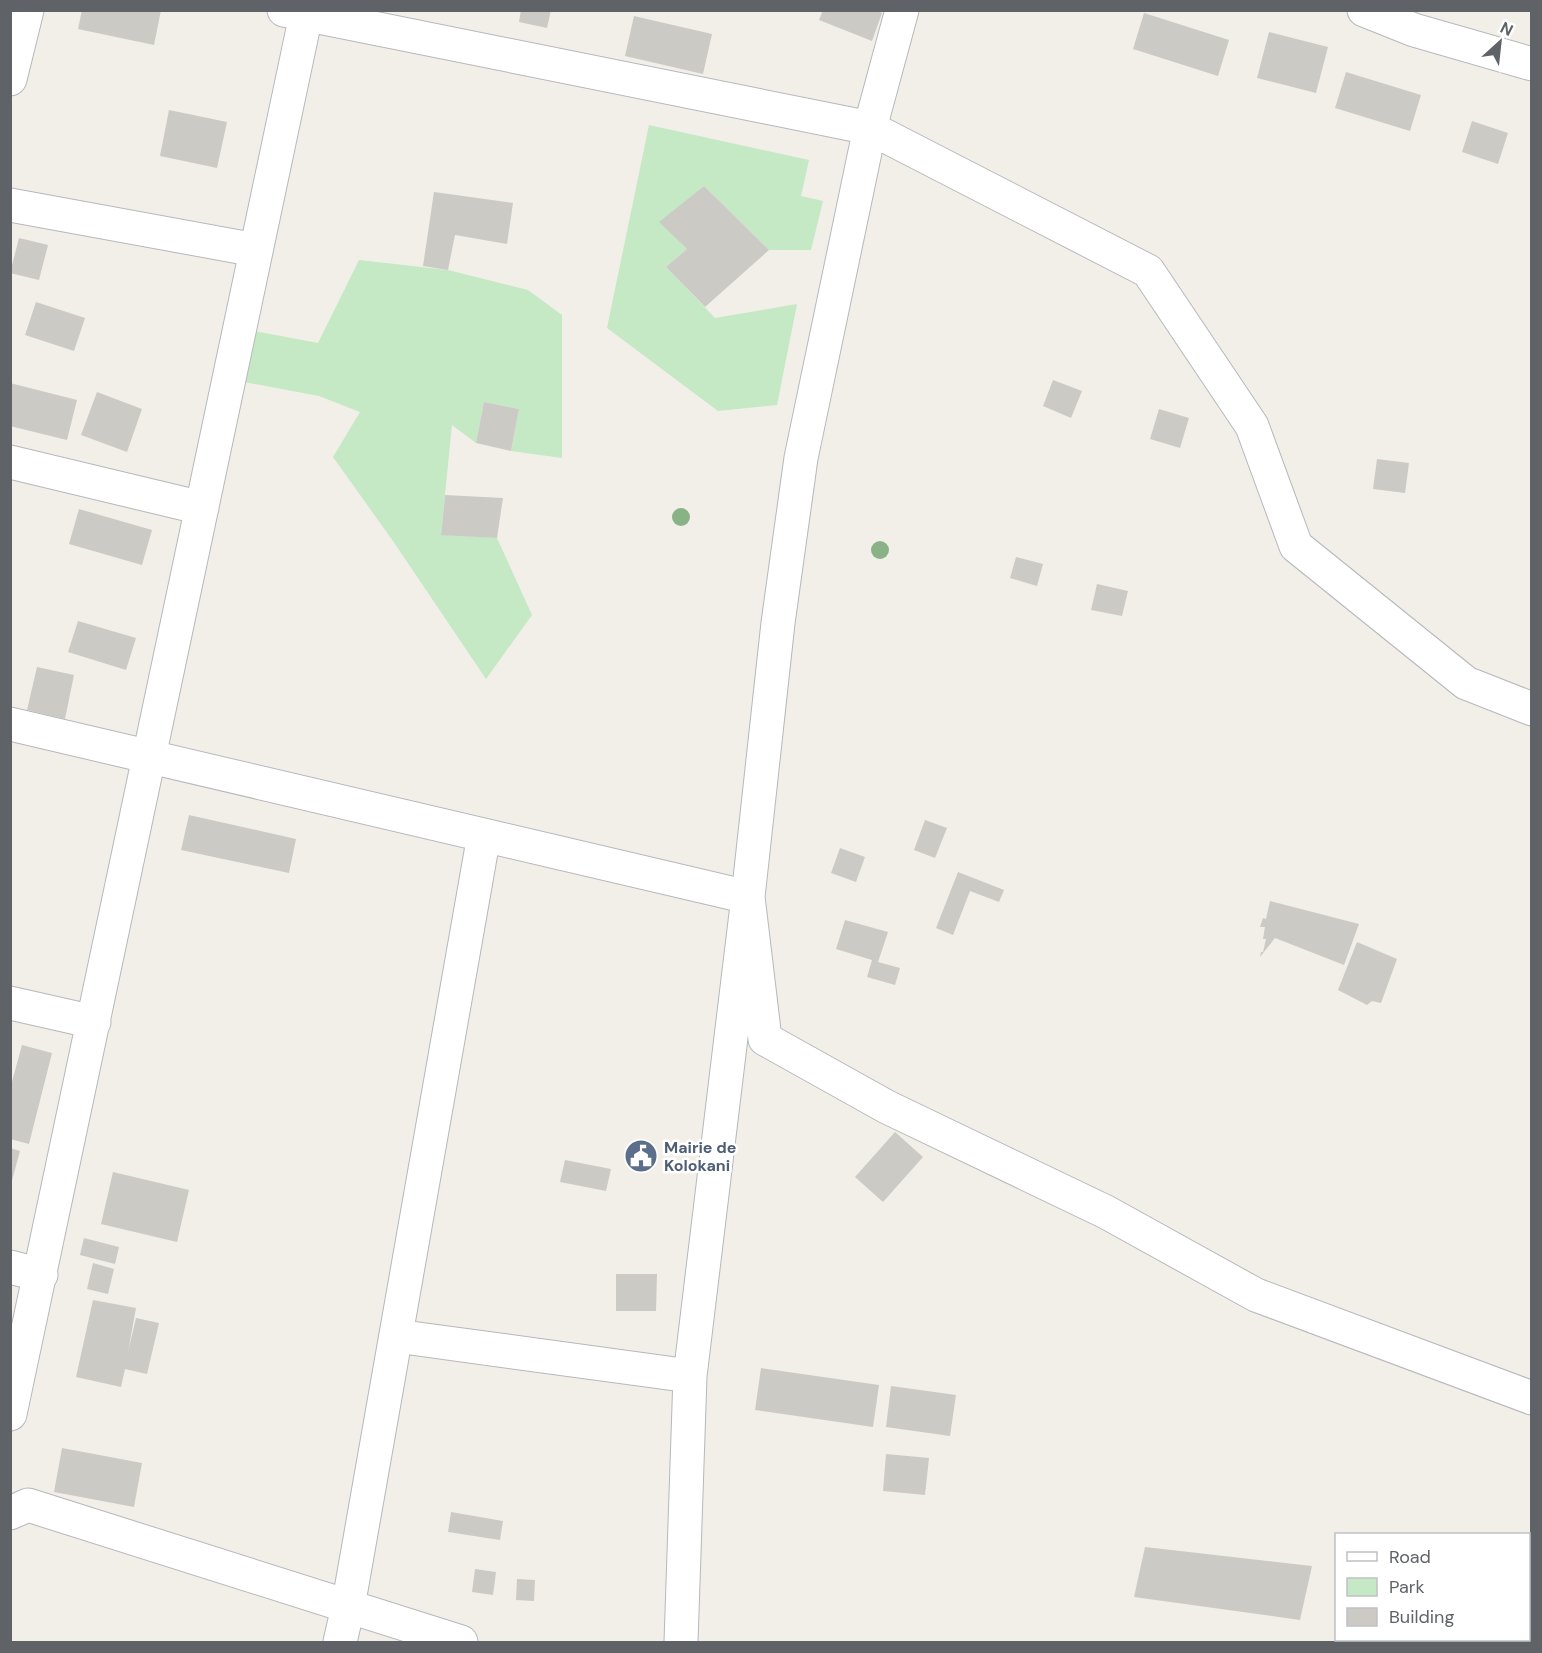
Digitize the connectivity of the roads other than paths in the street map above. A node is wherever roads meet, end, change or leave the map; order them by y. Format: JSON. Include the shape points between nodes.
{"nodes":[{"id":1,"x":27,"y":10,"type":"edge"},
{"id":2,"x":902,"y":10,"type":"edge"},
{"id":3,"x":1364,"y":10,"type":"edge"},
{"id":4,"x":295,"y":13,"type":"edge"},
{"id":5,"x":1532,"y":64,"type":"edge"},
{"id":6,"x":10,"y":79,"type":"edge"},
{"id":7,"x":870,"y":128,"type":"junction"},
{"id":8,"x":10,"y":205,"type":"edge"},
{"id":9,"x":256,"y":250,"type":"junction"},
{"id":10,"x":10,"y":462,"type":"edge"},
{"id":11,"x":202,"y":508,"type":"junction"},
{"id":12,"x":1532,"y":709,"type":"edge"},
{"id":13,"x":10,"y":724,"type":"edge"},
{"id":14,"x":149,"y":757,"type":"junction"},
{"id":15,"x":484,"y":835,"type":"junction"},
{"id":16,"x":748,"y":897,"type":"junction"},
{"id":17,"x":10,"y":1003,"type":"edge"},
{"id":18,"x":94,"y":1022,"type":"junction"},
{"id":19,"x":26,"y":1271,"type":"edge"},
{"id":20,"x":396,"y":1336,"type":"junction"},
{"id":21,"x":690,"y":1376,"type":"junction"},
{"id":22,"x":1532,"y":1398,"type":"edge"},
{"id":23,"x":10,"y":1414,"type":"edge"},
{"id":24,"x":10,"y":1513,"type":"edge"},
{"id":25,"x":348,"y":1607,"type":"junction"},
{"id":26,"x":340,"y":1642,"type":"edge"},
{"id":27,"x":461,"y":1642,"type":"edge"},
{"id":28,"x":681,"y":1642,"type":"edge"}],
"edges":[{"from":1,"to":6,"type":"street"},
{"from":2,"to":7,"type":"street"},
{"from":3,"to":5,"type":"street","via":[[1414,30]]},
{"from":4,"to":7,"type":"street"},
{"from":4,"to":9,"type":"street"},
{"from":7,"to":12,"type":"street","via":[[1148,271],[1252,426],[1296,546],[1466,683]]},
{"from":7,"to":16,"type":"street","via":[[801,458],[778,623]]},
{"from":8,"to":9,"type":"street"},
{"from":9,"to":11,"type":"street"},
{"from":10,"to":11,"type":"street"},
{"from":11,"to":14,"type":"street"},
{"from":13,"to":14,"type":"street"},
{"from":14,"to":15,"type":"street"},
{"from":14,"to":18,"type":"street"},
{"from":15,"to":16,"type":"street"},
{"from":15,"to":20,"type":"street"},
{"from":16,"to":21,"type":"street"},
{"from":16,"to":22,"type":"street","via":[[765,1039],[887,1107],[1106,1212],[1256,1295]]},
{"from":17,"to":18,"type":"street"},
{"from":18,"to":19,"type":"street"},
{"from":19,"to":23,"type":"street"},
{"from":20,"to":21,"type":"street"},
{"from":20,"to":25,"type":"street"},
{"from":21,"to":28,"type":"street"},
{"from":24,"to":25,"type":"street","via":[[28,1505]]},
{"from":25,"to":26,"type":"street"},
{"from":25,"to":27,"type":"street"}]}
